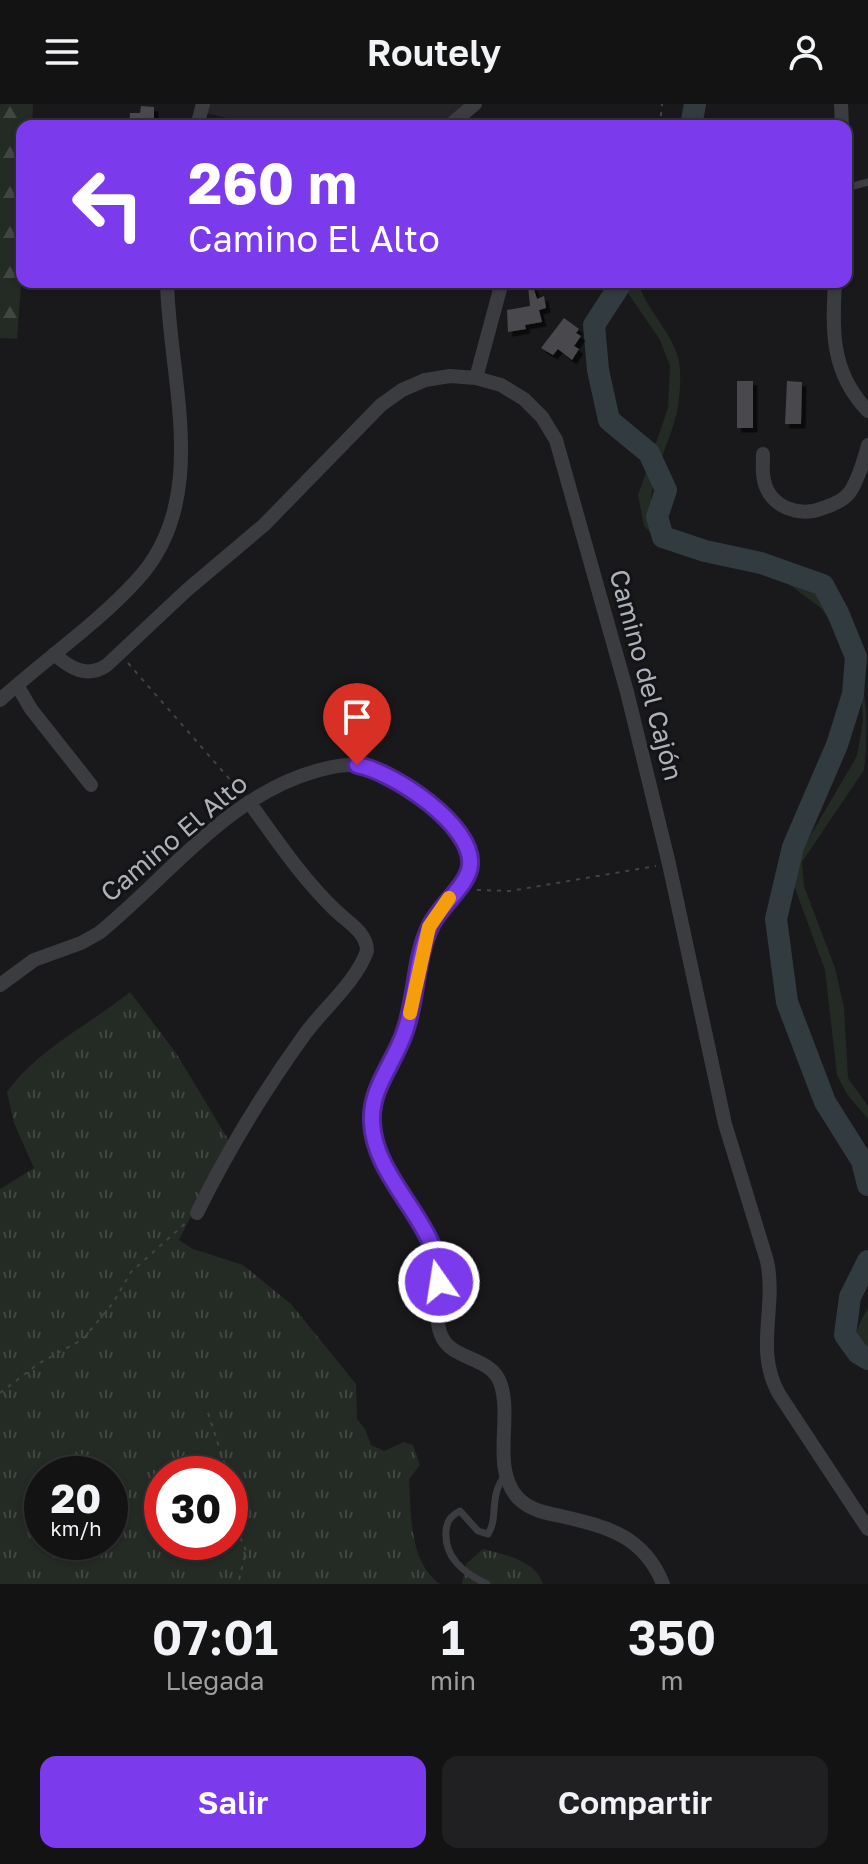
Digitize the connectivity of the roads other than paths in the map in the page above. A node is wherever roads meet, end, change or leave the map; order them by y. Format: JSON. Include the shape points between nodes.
{"nodes":[{"id":1,"x":475,"y":104,"type":"edge"},
{"id":2,"x":456,"y":120,"type":"edge"},
{"id":3,"x":167,"y":288,"type":"edge"},
{"id":4,"x":500,"y":288,"type":"edge"},
{"id":5,"x":835,"y":288,"type":"edge"},
{"id":6,"x":476,"y":378,"type":"junction"},
{"id":7,"x":868,"y":411,"type":"edge"},
{"id":8,"x":868,"y":445,"type":"edge"},
{"id":9,"x":763,"y":454,"type":"dead end"},
{"id":10,"x":54,"y":654,"type":"junction"},
{"id":11,"x":17,"y":685,"type":"junction"},
{"id":12,"x":0,"y":700,"type":"edge"},
{"id":13,"x":91,"y":785,"type":"dead end"},
{"id":14,"x":249,"y":802,"type":"junction"},
{"id":15,"x":0,"y":985,"type":"edge"},
{"id":16,"x":197,"y":1213,"type":"road end"},
{"id":17,"x":506,"y":1473,"type":"junction"},
{"id":18,"x":868,"y":1529,"type":"edge"},
{"id":19,"x":487,"y":1584,"type":"edge"},
{"id":20,"x":663,"y":1584,"type":"edge"}],
"edges":[{"from":1,"to":2,"type":"street"},
{"from":3,"to":10,"type":"street","via":[[181,455],[172,523],[137,581]]},
{"from":4,"to":6,"type":"street"},
{"from":5,"to":7,"type":"street","via":[[836,355],[851,390]]},
{"from":6,"to":10,"type":"street","name":"Camino del Cajón","via":[[437,377],[391,397],[264,525],[102,669],[71,667]]},
{"from":6,"to":18,"type":"street","name":"Camino del Cajón","via":[[524,399],[556,440],[627,692],[725,1124],[770,1274],[769,1374]]},
{"from":8,"to":9,"type":"street","via":[[849,493],[817,511],[794,513],[764,483]]},
{"from":10,"to":11,"type":"street"},
{"from":11,"to":12,"type":"street"},
{"from":11,"to":13,"type":"street"},
{"from":14,"to":15,"type":"street","name":"Camino El Alto","via":[[99,933],[34,960]]},
{"from":14,"to":16,"type":"street","via":[[311,884],[363,935],[367,951],[302,1038]]},
{"from":14,"to":17,"type":"street","name":"Camino El Alto","via":[[277,785],[348,765],[373,769],[396,781],[460,834],[471,864],[468,874],[429,927],[409,1018],[377,1090],[371,1120],[386,1168],[436,1254],[441,1335],[457,1352],[489,1367],[500,1381]]},
{"from":17,"to":19,"type":"lane","via":[[495,1490],[488,1534],[478,1531],[460,1511],[448,1520],[445,1545],[454,1562]]},
{"from":17,"to":20,"type":"street","via":[[515,1494],[534,1509],[603,1527],[639,1547]]}]}
